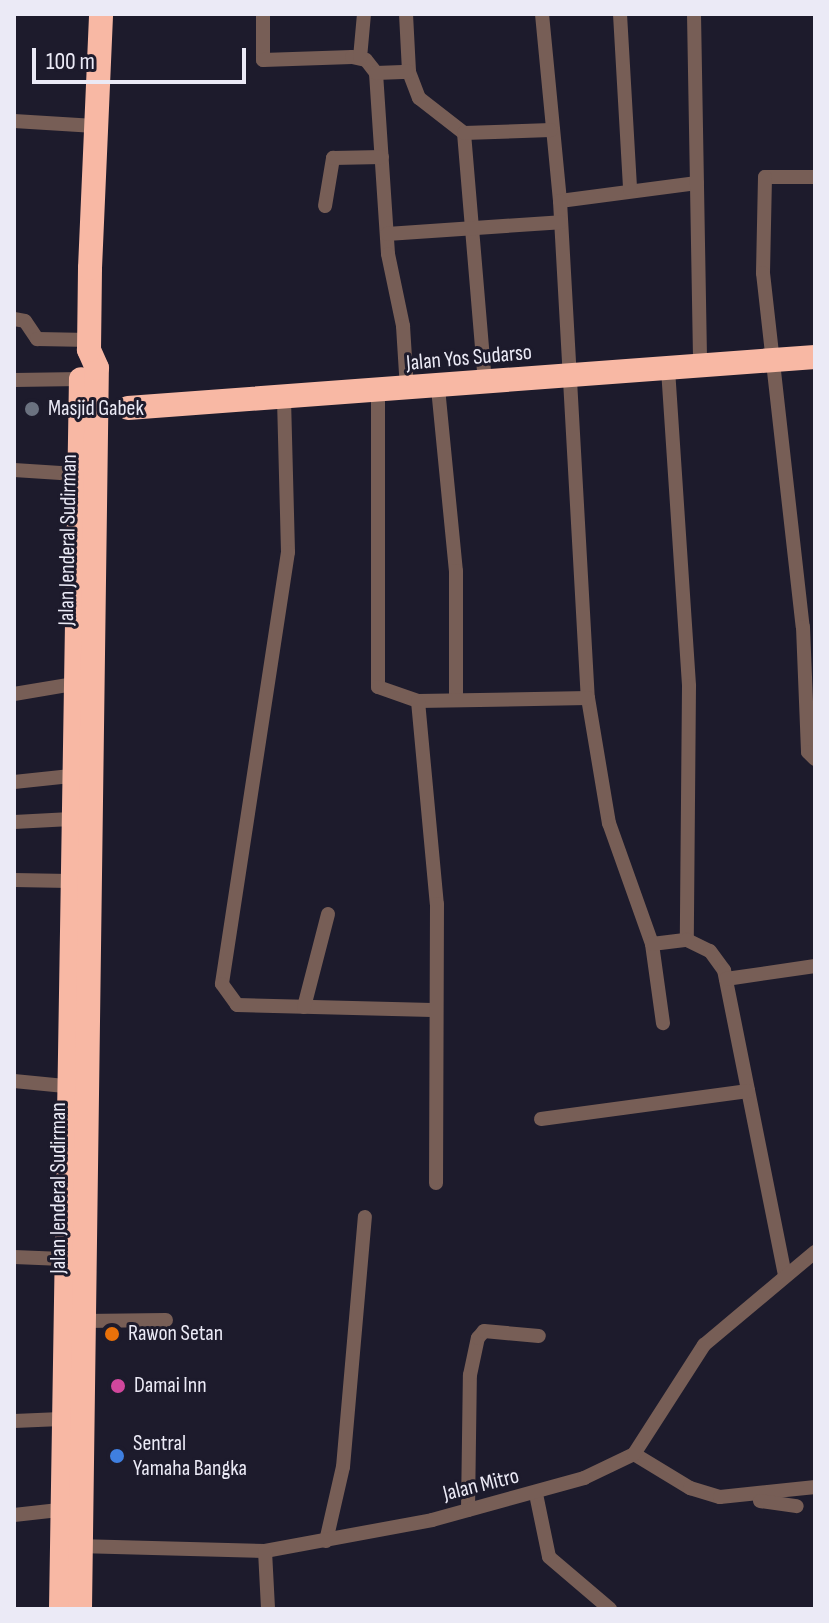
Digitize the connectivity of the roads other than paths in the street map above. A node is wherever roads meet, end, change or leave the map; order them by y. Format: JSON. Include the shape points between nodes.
{"nodes":[{"id":1,"x":101,"y":14,"type":"edge"},
{"id":2,"x":263,"y":14,"type":"edge"},
{"id":3,"x":364,"y":14,"type":"edge"},
{"id":4,"x":406,"y":14,"type":"edge"},
{"id":5,"x":542,"y":14,"type":"edge"},
{"id":6,"x":620,"y":14,"type":"edge"},
{"id":7,"x":694,"y":14,"type":"edge"},
{"id":8,"x":360,"y":58,"type":"junction"},
{"id":9,"x":409,"y":72,"type":"junction"},
{"id":10,"x":376,"y":73,"type":"junction"},
{"id":11,"x":14,"y":121,"type":"edge"},
{"id":12,"x":95,"y":126,"type":"junction"},
{"id":13,"x":551,"y":130,"type":"junction"},
{"id":14,"x":464,"y":133,"type":"junction"},
{"id":15,"x":382,"y":157,"type":"junction"},
{"id":16,"x":815,"y":177,"type":"edge"},
{"id":17,"x":697,"y":183,"type":"junction"},
{"id":18,"x":630,"y":190,"type":"junction"},
{"id":19,"x":560,"y":201,"type":"junction"},
{"id":20,"x":325,"y":206,"type":"dead end"},
{"id":21,"x":561,"y":222,"type":"junction"},
{"id":22,"x":475,"y":225,"type":"junction"},
{"id":23,"x":387,"y":234,"type":"junction"},
{"id":24,"x":14,"y":319,"type":"edge"},
{"id":25,"x":90,"y":345,"type":"junction"},
{"id":26,"x":815,"y":357,"type":"edge"},
{"id":27,"x":771,"y":361,"type":"junction"},
{"id":28,"x":700,"y":368,"type":"junction"},
{"id":29,"x":668,"y":369,"type":"junction"},
{"id":30,"x":569,"y":376,"type":"junction"},
{"id":31,"x":81,"y":379,"type":"junction"},
{"id":32,"x":14,"y":380,"type":"edge"},
{"id":33,"x":485,"y":383,"type":"junction"},
{"id":34,"x":438,"y":388,"type":"junction"},
{"id":35,"x":407,"y":389,"type":"junction"},
{"id":36,"x":378,"y":391,"type":"junction"},
{"id":37,"x":284,"y":399,"type":"junction"},
{"id":38,"x":128,"y":408,"type":"dead end"},
{"id":39,"x":14,"y":470,"type":"edge"},
{"id":40,"x":76,"y":474,"type":"junction"},
{"id":41,"x":74,"y":684,"type":"junction"},
{"id":42,"x":14,"y":694,"type":"edge"},
{"id":43,"x":456,"y":696,"type":"junction"},
{"id":44,"x":588,"y":698,"type":"junction"},
{"id":45,"x":418,"y":701,"type":"junction"},
{"id":46,"x":815,"y":759,"type":"edge"},
{"id":47,"x":71,"y":776,"type":"junction"},
{"id":48,"x":14,"y":782,"type":"edge"},
{"id":49,"x":71,"y":819,"type":"junction"},
{"id":50,"x":14,"y":822,"type":"edge"},
{"id":51,"x":14,"y":880,"type":"edge"},
{"id":52,"x":69,"y":881,"type":"junction"},
{"id":53,"x":328,"y":914,"type":"dead end"},
{"id":54,"x":687,"y":940,"type":"junction"},
{"id":55,"x":652,"y":944,"type":"junction"},
{"id":56,"x":815,"y":966,"type":"edge"},
{"id":57,"x":726,"y":979,"type":"junction"},
{"id":58,"x":78,"y":1000,"type":"junction"},
{"id":59,"x":304,"y":1007,"type":"junction"},
{"id":60,"x":432,"y":1010,"type":"junction"},
{"id":61,"x":663,"y":1023,"type":"dead end"},
{"id":62,"x":14,"y":1081,"type":"edge"},
{"id":63,"x":65,"y":1086,"type":"junction"},
{"id":64,"x":748,"y":1091,"type":"junction"},
{"id":65,"x":541,"y":1119,"type":"dead end"},
{"id":66,"x":436,"y":1183,"type":"dead end"},
{"id":67,"x":365,"y":1217,"type":"dead end"},
{"id":68,"x":815,"y":1252,"type":"edge"},
{"id":69,"x":14,"y":1257,"type":"edge"},
{"id":70,"x":63,"y":1259,"type":"junction"},
{"id":71,"x":785,"y":1274,"type":"junction"},
{"id":72,"x":166,"y":1320,"type":"dead end"},
{"id":73,"x":84,"y":1321,"type":"junction"},
{"id":74,"x":539,"y":1336,"type":"dead end"},
{"id":75,"x":61,"y":1419,"type":"junction"},
{"id":76,"x":14,"y":1421,"type":"edge"},
{"id":77,"x":634,"y":1454,"type":"junction"},
{"id":78,"x":815,"y":1487,"type":"edge"},
{"id":79,"x":536,"y":1494,"type":"junction"},
{"id":80,"x":743,"y":1499,"type":"junction"},
{"id":81,"x":797,"y":1506,"type":"dead end"},
{"id":82,"x":59,"y":1510,"type":"junction"},
{"id":83,"x":468,"y":1510,"type":"junction"},
{"id":84,"x":14,"y":1515,"type":"edge"},
{"id":85,"x":326,"y":1541,"type":"junction"},
{"id":86,"x":70,"y":1546,"type":"junction"},
{"id":87,"x":265,"y":1551,"type":"junction"},
{"id":88,"x":61,"y":1609,"type":"edge"},
{"id":89,"x":80,"y":1609,"type":"edge"},
{"id":90,"x":268,"y":1609,"type":"edge"},
{"id":91,"x":610,"y":1609,"type":"edge"}],
"edges":[{"from":1,"to":12,"type":"highway"},
{"from":2,"to":8,"type":"street","via":[[263,60]]},
{"from":3,"to":8,"type":"street"},
{"from":4,"to":9,"type":"street"},
{"from":5,"to":13,"type":"street"},
{"from":6,"to":18,"type":"street"},
{"from":7,"to":17,"type":"street"},
{"from":8,"to":10,"type":"street"},
{"from":9,"to":10,"type":"street"},
{"from":9,"to":14,"type":"street","via":[[419,98]]},
{"from":10,"to":15,"type":"street"},
{"from":11,"to":12,"type":"street"},
{"from":12,"to":25,"type":"highway"},
{"from":13,"to":14,"type":"street"},
{"from":13,"to":19,"type":"street"},
{"from":14,"to":22,"type":"street"},
{"from":15,"to":20,"type":"street","via":[[333,158]]},
{"from":15,"to":23,"type":"street"},
{"from":16,"to":27,"type":"street","via":[[768,175],[763,182]]},
{"from":17,"to":18,"type":"street"},
{"from":17,"to":28,"type":"street"},
{"from":18,"to":19,"type":"street"},
{"from":19,"to":21,"type":"street"},
{"from":21,"to":22,"type":"street"},
{"from":21,"to":30,"type":"street"},
{"from":22,"to":23,"type":"street"},
{"from":22,"to":33,"type":"street"},
{"from":23,"to":35,"type":"street"},
{"from":24,"to":25,"type":"street","via":[[25,321],[37,339]]},
{"from":25,"to":31,"type":"highway","name":"Jalan Jenderal Sudirman"},
{"from":25,"to":58,"type":"highway","name":"Jalan Jenderal Sudirman","via":[[97,368]]},
{"from":26,"to":27,"type":"highway","name":"Jalan Yos Sudarso"},
{"from":27,"to":28,"type":"highway","name":"Jalan Yos Sudarso"},
{"from":27,"to":46,"type":"street","via":[[803,627],[808,752]]},
{"from":28,"to":29,"type":"highway","name":"Jalan Yos Sudarso"},
{"from":29,"to":30,"type":"highway","name":"Jalan Yos Sudarso"},
{"from":29,"to":54,"type":"street","via":[[689,686]]},
{"from":30,"to":33,"type":"highway","name":"Jalan Yos Sudarso"},
{"from":30,"to":44,"type":"street"},
{"from":31,"to":32,"type":"street"},
{"from":31,"to":40,"type":"highway","name":"Jalan Jenderal Sudirman"},
{"from":33,"to":34,"type":"highway","name":"Jalan Yos Sudarso"},
{"from":34,"to":35,"type":"highway","name":"Jalan Yos Sudarso"},
{"from":34,"to":43,"type":"street","via":[[456,571]]},
{"from":35,"to":36,"type":"highway","name":"Jalan Yos Sudarso"},
{"from":36,"to":37,"type":"highway","name":"Jalan Yos Sudarso"},
{"from":36,"to":45,"type":"street","via":[[377,685]]},
{"from":37,"to":38,"type":"highway","name":"Jalan Yos Sudarso"},
{"from":37,"to":59,"type":"street","via":[[288,552],[222,984],[237,1005]]},
{"from":39,"to":40,"type":"street"},
{"from":40,"to":41,"type":"highway","name":"Jalan Jenderal Sudirman"},
{"from":41,"to":42,"type":"street"},
{"from":41,"to":47,"type":"highway","name":"Jalan Jenderal Sudirman"},
{"from":43,"to":44,"type":"street"},
{"from":43,"to":45,"type":"street"},
{"from":44,"to":55,"type":"street","via":[[609,823]]},
{"from":45,"to":60,"type":"street","via":[[437,904]]},
{"from":47,"to":48,"type":"street"},
{"from":47,"to":49,"type":"highway","name":"Jalan Jenderal Sudirman"},
{"from":49,"to":50,"type":"street"},
{"from":49,"to":52,"type":"highway","name":"Jalan Jenderal Sudirman"},
{"from":51,"to":52,"type":"street"},
{"from":52,"to":58,"type":"highway","name":"Jalan Jenderal Sudirman"},
{"from":53,"to":59,"type":"street"},
{"from":54,"to":55,"type":"street"},
{"from":54,"to":57,"type":"street","via":[[710,951]]},
{"from":55,"to":61,"type":"street"},
{"from":56,"to":57,"type":"street"},
{"from":57,"to":64,"type":"street"},
{"from":58,"to":63,"type":"highway","name":"Jalan Jenderal Sudirman"},
{"from":58,"to":73,"type":"highway","name":"Jalan Jenderal Sudirman"},
{"from":59,"to":60,"type":"street"},
{"from":60,"to":66,"type":"street"},
{"from":62,"to":63,"type":"street"},
{"from":63,"to":70,"type":"highway","name":"Jalan Jenderal Sudirman"},
{"from":64,"to":65,"type":"street"},
{"from":64,"to":71,"type":"street"},
{"from":67,"to":85,"type":"street","via":[[343,1467]]},
{"from":68,"to":71,"type":"street"},
{"from":69,"to":70,"type":"street"},
{"from":70,"to":75,"type":"highway","name":"Jalan Jenderal Sudirman"},
{"from":71,"to":77,"type":"street","via":[[704,1345]]},
{"from":72,"to":73,"type":"street"},
{"from":73,"to":86,"type":"highway","name":"Jalan Jenderal Sudirman"},
{"from":74,"to":83,"type":"street","via":[[484,1331],[478,1338],[470,1375]]},
{"from":75,"to":76,"type":"street"},
{"from":75,"to":82,"type":"highway","name":"Jalan Jenderal Sudirman"},
{"from":77,"to":79,"type":"street","name":"Jalan Mitro"},
{"from":77,"to":80,"type":"street","via":[[690,1488]]},
{"from":78,"to":80,"type":"street"},
{"from":79,"to":83,"type":"street","name":"Jalan Mitro"},
{"from":79,"to":91,"type":"street","via":[[549,1557]]},
{"from":80,"to":81,"type":"street"},
{"from":82,"to":84,"type":"street"},
{"from":82,"to":86,"type":"highway","name":"Jalan Jenderal Sudirman"},
{"from":83,"to":85,"type":"street","name":"Jalan Mitro"},
{"from":85,"to":87,"type":"street","name":"Jalan Mitro"},
{"from":86,"to":87,"type":"street","name":"Jalan Mitro"},
{"from":86,"to":88,"type":"highway","name":"Jalan Jenderal Sudirman"},
{"from":86,"to":89,"type":"highway","name":"Jalan Jenderal Sudirman"},
{"from":87,"to":90,"type":"street"}]}
